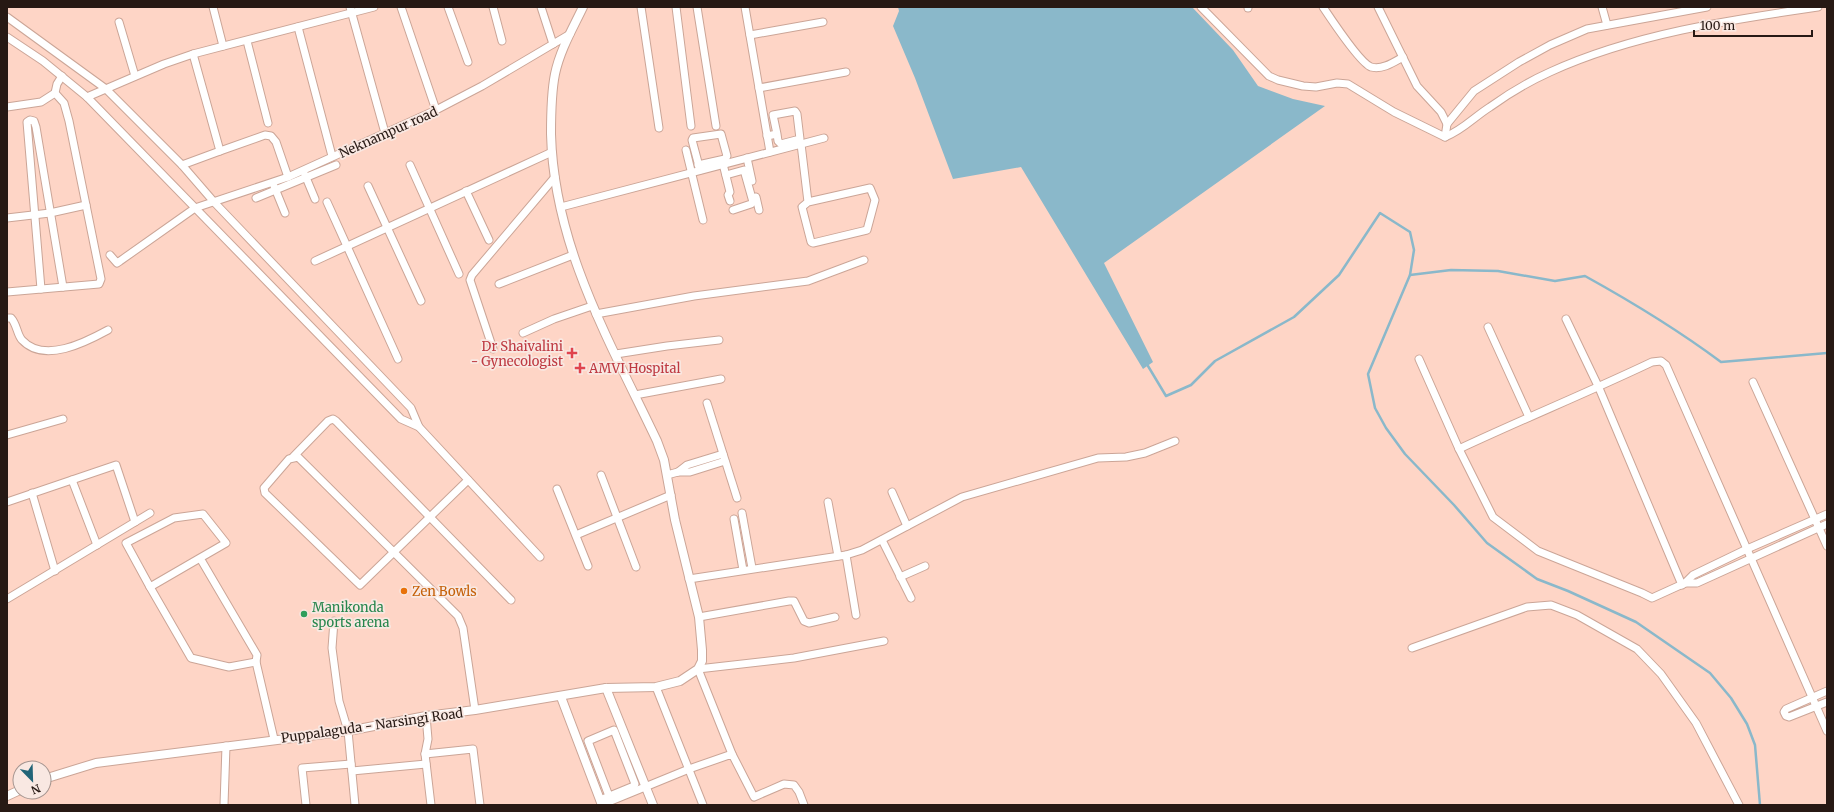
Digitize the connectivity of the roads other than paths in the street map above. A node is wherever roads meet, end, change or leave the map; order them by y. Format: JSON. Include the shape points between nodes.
{"nodes":[{"id":1,"x":213,"y":7,"type":"edge"},
{"id":2,"x":374,"y":7,"type":"edge"},
{"id":3,"x":401,"y":7,"type":"edge"},
{"id":4,"x":448,"y":7,"type":"edge"},
{"id":5,"x":493,"y":7,"type":"edge"},
{"id":6,"x":541,"y":7,"type":"edge"},
{"id":7,"x":583,"y":7,"type":"edge"},
{"id":8,"x":641,"y":7,"type":"edge"},
{"id":9,"x":676,"y":7,"type":"edge"},
{"id":10,"x":697,"y":7,"type":"edge"},
{"id":11,"x":745,"y":7,"type":"edge"},
{"id":12,"x":1201,"y":7,"type":"edge"},
{"id":13,"x":1323,"y":7,"type":"edge"},
{"id":14,"x":1378,"y":7,"type":"edge"},
{"id":15,"x":1602,"y":7,"type":"edge"},
{"id":16,"x":1707,"y":7,"type":"edge"},
{"id":17,"x":1818,"y":7,"type":"edge"},
{"id":18,"x":1682,"y":9,"type":"edge"},
{"id":19,"x":351,"y":10,"type":"edge"},
{"id":20,"x":7,"y":17,"type":"edge"},
{"id":21,"x":119,"y":22,"type":"dead end"},
{"id":22,"x":823,"y":22,"type":"dead end"},
{"id":23,"x":1607,"y":25,"type":"junction"},
{"id":24,"x":298,"y":27,"type":"junction"},
{"id":25,"x":570,"y":34,"type":"junction"},
{"id":26,"x":750,"y":35,"type":"junction"},
{"id":27,"x":7,"y":37,"type":"edge"},
{"id":28,"x":247,"y":41,"type":"junction"},
{"id":29,"x":502,"y":41,"type":"dead end"},
{"id":30,"x":553,"y":44,"type":"junction"},
{"id":31,"x":223,"y":46,"type":"junction"},
{"id":32,"x":193,"y":54,"type":"junction"},
{"id":33,"x":1403,"y":57,"type":"junction"},
{"id":34,"x":468,"y":62,"type":"dead end"},
{"id":35,"x":846,"y":72,"type":"dead end"},
{"id":36,"x":62,"y":76,"type":"junction"},
{"id":37,"x":136,"y":76,"type":"junction"},
{"id":38,"x":759,"y":88,"type":"junction"},
{"id":39,"x":106,"y":89,"type":"junction"},
{"id":40,"x":55,"y":94,"type":"junction"},
{"id":41,"x":87,"y":97,"type":"junction"},
{"id":42,"x":7,"y":108,"type":"edge"},
{"id":43,"x":436,"y":110,"type":"junction"},
{"id":44,"x":268,"y":123,"type":"dead end"},
{"id":45,"x":1447,"y":124,"type":"junction"},
{"id":46,"x":691,"y":126,"type":"dead end"},
{"id":47,"x":716,"y":126,"type":"dead end"},
{"id":48,"x":659,"y":128,"type":"dead end"},
{"id":49,"x":385,"y":133,"type":"junction"},
{"id":50,"x":777,"y":134,"type":"junction"},
{"id":51,"x":768,"y":136,"type":"junction"},
{"id":52,"x":1445,"y":137,"type":"junction"},
{"id":53,"x":824,"y":138,"type":"dead end"},
{"id":54,"x":801,"y":144,"type":"junction"},
{"id":55,"x":686,"y":150,"type":"dead end"},
{"id":56,"x":220,"y":151,"type":"junction"},
{"id":57,"x":552,"y":152,"type":"junction"},
{"id":58,"x":770,"y":152,"type":"junction"},
{"id":59,"x":332,"y":156,"type":"junction"},
{"id":60,"x":747,"y":158,"type":"junction"},
{"id":61,"x":724,"y":162,"type":"junction"},
{"id":62,"x":182,"y":165,"type":"junction"},
{"id":63,"x":336,"y":165,"type":"dead end"},
{"id":64,"x":410,"y":165,"type":"dead end"},
{"id":65,"x":699,"y":168,"type":"junction"},
{"id":66,"x":302,"y":170,"type":"junction"},
{"id":67,"x":692,"y":172,"type":"junction"},
{"id":68,"x":726,"y":175,"type":"junction"},
{"id":69,"x":288,"y":177,"type":"junction"},
{"id":70,"x":555,"y":177,"type":"junction"},
{"id":71,"x":306,"y":178,"type":"junction"},
{"id":72,"x":272,"y":182,"type":"junction"},
{"id":73,"x":368,"y":186,"type":"dead end"},
{"id":74,"x":275,"y":190,"type":"junction"},
{"id":75,"x":466,"y":191,"type":"junction"},
{"id":76,"x":256,"y":198,"type":"dead end"},
{"id":77,"x":315,"y":199,"type":"dead end"},
{"id":78,"x":730,"y":201,"type":"dead end"},
{"id":79,"x":214,"y":202,"type":"junction"},
{"id":80,"x":327,"y":202,"type":"dead end"},
{"id":81,"x":808,"y":202,"type":"junction"},
{"id":82,"x":86,"y":205,"type":"junction"},
{"id":83,"x":561,"y":207,"type":"junction"},
{"id":84,"x":195,"y":208,"type":"junction"},
{"id":85,"x":429,"y":209,"type":"junction"},
{"id":86,"x":733,"y":210,"type":"dead end"},
{"id":87,"x":758,"y":210,"type":"dead end"},
{"id":88,"x":50,"y":213,"type":"junction"},
{"id":89,"x":284,"y":213,"type":"dead end"},
{"id":90,"x":35,"y":215,"type":"junction"},
{"id":91,"x":7,"y":218,"type":"edge"},
{"id":92,"x":703,"y":220,"type":"dead end"},
{"id":93,"x":387,"y":228,"type":"junction"},
{"id":94,"x":489,"y":240,"type":"dead end"},
{"id":95,"x":348,"y":246,"type":"junction"},
{"id":96,"x":110,"y":255,"type":"dead end"},
{"id":97,"x":573,"y":255,"type":"junction"},
{"id":98,"x":864,"y":260,"type":"dead end"},
{"id":99,"x":315,"y":261,"type":"dead end"},
{"id":100,"x":458,"y":274,"type":"dead end"},
{"id":101,"x":499,"y":284,"type":"dead end"},
{"id":102,"x":63,"y":287,"type":"junction"},
{"id":103,"x":41,"y":289,"type":"junction"},
{"id":104,"x":7,"y":292,"type":"edge"},
{"id":105,"x":421,"y":301,"type":"dead end"},
{"id":106,"x":592,"y":306,"type":"junction"},
{"id":107,"x":596,"y":314,"type":"junction"},
{"id":108,"x":7,"y":318,"type":"edge"},
{"id":109,"x":1566,"y":319,"type":"dead end"},
{"id":110,"x":1488,"y":327,"type":"dead end"},
{"id":111,"x":108,"y":330,"type":"dead end"},
{"id":112,"x":523,"y":333,"type":"dead end"},
{"id":113,"x":719,"y":340,"type":"dead end"},
{"id":114,"x":493,"y":348,"type":"dead end"},
{"id":115,"x":616,"y":354,"type":"junction"},
{"id":116,"x":1419,"y":359,"type":"dead end"},
{"id":117,"x":398,"y":360,"type":"dead end"},
{"id":118,"x":721,"y":378,"type":"dead end"},
{"id":119,"x":1753,"y":382,"type":"dead end"},
{"id":120,"x":1599,"y":388,"type":"junction"},
{"id":121,"x":635,"y":395,"type":"junction"},
{"id":122,"x":707,"y":403,"type":"dead end"},
{"id":123,"x":1529,"y":417,"type":"junction"},
{"id":124,"x":63,"y":419,"type":"dead end"},
{"id":125,"x":418,"y":427,"type":"junction"},
{"id":126,"x":7,"y":435,"type":"edge"},
{"id":127,"x":1175,"y":441,"type":"dead end"},
{"id":128,"x":1459,"y":449,"type":"junction"},
{"id":129,"x":293,"y":457,"type":"junction"},
{"id":130,"x":724,"y":458,"type":"junction"},
{"id":131,"x":667,"y":474,"type":"junction"},
{"id":132,"x":601,"y":475,"type":"dead end"},
{"id":133,"x":72,"y":480,"type":"junction"},
{"id":134,"x":468,"y":480,"type":"junction"},
{"id":135,"x":557,"y":489,"type":"dead end"},
{"id":136,"x":892,"y":492,"type":"dead end"},
{"id":137,"x":32,"y":493,"type":"junction"},
{"id":138,"x":671,"y":495,"type":"junction"},
{"id":139,"x":737,"y":498,"type":"dead end"},
{"id":140,"x":7,"y":502,"type":"edge"},
{"id":141,"x":828,"y":502,"type":"dead end"},
{"id":142,"x":150,"y":513,"type":"dead end"},
{"id":143,"x":742,"y":514,"type":"dead end"},
{"id":144,"x":1827,"y":514,"type":"edge"},
{"id":145,"x":431,"y":516,"type":"junction"},
{"id":146,"x":618,"y":518,"type":"junction"},
{"id":147,"x":734,"y":519,"type":"dead end"},
{"id":148,"x":1815,"y":520,"type":"junction"},
{"id":149,"x":135,"y":522,"type":"junction"},
{"id":150,"x":1827,"y":524,"type":"edge"},
{"id":151,"x":907,"y":526,"type":"junction"},
{"id":152,"x":1819,"y":528,"type":"junction"},
{"id":153,"x":576,"y":534,"type":"junction"},
{"id":154,"x":882,"y":540,"type":"junction"},
{"id":155,"x":97,"y":545,"type":"junction"},
{"id":156,"x":1827,"y":546,"type":"edge"},
{"id":157,"x":1747,"y":549,"type":"junction"},
{"id":158,"x":393,"y":552,"type":"junction"},
{"id":159,"x":846,"y":555,"type":"junction"},
{"id":160,"x":838,"y":556,"type":"junction"},
{"id":161,"x":540,"y":557,"type":"dead end"},
{"id":162,"x":1751,"y":557,"type":"junction"},
{"id":163,"x":200,"y":558,"type":"junction"},
{"id":164,"x":588,"y":566,"type":"dead end"},
{"id":165,"x":925,"y":566,"type":"dead end"},
{"id":166,"x":636,"y":567,"type":"dead end"},
{"id":167,"x":752,"y":568,"type":"junction"},
{"id":168,"x":743,"y":570,"type":"junction"},
{"id":169,"x":55,"y":571,"type":"junction"},
{"id":170,"x":900,"y":577,"type":"junction"},
{"id":171,"x":689,"y":579,"type":"junction"},
{"id":172,"x":1684,"y":584,"type":"junction"},
{"id":173,"x":150,"y":587,"type":"junction"},
{"id":174,"x":7,"y":588,"type":"edge"},
{"id":175,"x":8,"y":598,"type":"edge"},
{"id":176,"x":911,"y":598,"type":"dead end"},
{"id":177,"x":511,"y":600,"type":"dead end"},
{"id":178,"x":856,"y":615,"type":"dead end"},
{"id":179,"x":699,"y":617,"type":"junction"},
{"id":180,"x":835,"y":617,"type":"dead end"},
{"id":181,"x":334,"y":621,"type":"dead end"},
{"id":182,"x":884,"y":641,"type":"dead end"},
{"id":183,"x":1412,"y":648,"type":"dead end"},
{"id":184,"x":256,"y":662,"type":"junction"},
{"id":185,"x":698,"y":669,"type":"junction"},
{"id":186,"x":656,"y":686,"type":"junction"},
{"id":187,"x":606,"y":688,"type":"junction"},
{"id":188,"x":1827,"y":691,"type":"edge"},
{"id":189,"x":561,"y":697,"type":"junction"},
{"id":190,"x":1812,"y":698,"type":"junction"},
{"id":191,"x":1827,"y":702,"type":"edge"},
{"id":192,"x":1816,"y":707,"type":"junction"},
{"id":193,"x":475,"y":710,"type":"junction"},
{"id":194,"x":426,"y":716,"type":"junction"},
{"id":195,"x":348,"y":730,"type":"junction"},
{"id":196,"x":1827,"y":731,"type":"edge"},
{"id":197,"x":274,"y":740,"type":"junction"},
{"id":198,"x":226,"y":746,"type":"junction"},
{"id":199,"x":425,"y":754,"type":"junction"},
{"id":200,"x":732,"y":754,"type":"junction"},
{"id":201,"x":426,"y":764,"type":"junction"},
{"id":202,"x":351,"y":767,"type":"junction"},
{"id":203,"x":689,"y":769,"type":"junction"},
{"id":204,"x":52,"y":777,"type":"edge"},
{"id":205,"x":647,"y":787,"type":"junction"},
{"id":206,"x":610,"y":796,"type":"junction"},
{"id":207,"x":754,"y":798,"type":"junction"},
{"id":208,"x":602,"y":804,"type":"edge"},
{"id":209,"x":224,"y":805,"type":"edge"},
{"id":210,"x":306,"y":805,"type":"edge"},
{"id":211,"x":355,"y":805,"type":"edge"},
{"id":212,"x":431,"y":805,"type":"edge"},
{"id":213,"x":480,"y":805,"type":"edge"},
{"id":214,"x":654,"y":805,"type":"edge"},
{"id":215,"x":703,"y":805,"type":"edge"},
{"id":216,"x":757,"y":805,"type":"edge"},
{"id":217,"x":804,"y":805,"type":"edge"},
{"id":218,"x":1739,"y":805,"type":"edge"}],
"edges":[{"from":1,"to":31,"type":"street"},
{"from":2,"to":19,"type":"street"},
{"from":3,"to":43,"type":"street"},
{"from":4,"to":34,"type":"street"},
{"from":5,"to":29,"type":"street"},
{"from":6,"to":30,"type":"street"},
{"from":7,"to":25,"type":"street"},
{"from":8,"to":48,"type":"street"},
{"from":9,"to":46,"type":"street"},
{"from":10,"to":47,"type":"street"},
{"from":11,"to":26,"type":"street"},
{"from":12,"to":52,"type":"street","via":[[1268,76],[1303,86],[1348,84],[1394,112]]},
{"from":13,"to":33,"type":"street","via":[[1361,59],[1371,66],[1383,67]]},
{"from":14,"to":33,"type":"street"},
{"from":15,"to":23,"type":"street"},
{"from":16,"to":18,"type":"street"},
{"from":17,"to":52,"type":"street","via":[[1738,19],[1611,48],[1550,72],[1489,107],[1457,132]]},
{"from":18,"to":23,"type":"street"},
{"from":19,"to":24,"type":"street"},
{"from":19,"to":49,"type":"street"},
{"from":20,"to":39,"type":"street"},
{"from":21,"to":37,"type":"street"},
{"from":22,"to":26,"type":"street"},
{"from":23,"to":45,"type":"street","via":[[1587,29],[1519,62],[1474,92]]},
{"from":24,"to":28,"type":"street"},
{"from":24,"to":59,"type":"street"},
{"from":25,"to":30,"type":"street","name":"Neknampur road"},
{"from":25,"to":57,"type":"street","via":[[554,82]]},
{"from":26,"to":38,"type":"street"},
{"from":27,"to":36,"type":"street"},
{"from":28,"to":31,"type":"street"},
{"from":28,"to":44,"type":"street"},
{"from":30,"to":43,"type":"street","name":"Neknampur road"},
{"from":31,"to":32,"type":"street"},
{"from":32,"to":37,"type":"street"},
{"from":32,"to":56,"type":"street"},
{"from":33,"to":45,"type":"street","via":[[1417,86],[1441,112]]},
{"from":35,"to":38,"type":"street"},
{"from":36,"to":40,"type":"street"},
{"from":36,"to":41,"type":"street"},
{"from":37,"to":39,"type":"street"},
{"from":38,"to":51,"type":"street"},
{"from":39,"to":41,"type":"street"},
{"from":39,"to":62,"type":"street"},
{"from":40,"to":42,"type":"street","via":[[41,102]]},
{"from":40,"to":82,"type":"street","via":[[64,103]]},
{"from":41,"to":84,"type":"street"},
{"from":43,"to":49,"type":"street","name":"Neknampur road"},
{"from":45,"to":52,"type":"street"},
{"from":49,"to":59,"type":"street","name":"Neknampur road"},
{"from":50,"to":50,"type":"street","via":[[773,114],[795,111],[800,140],[781,144]]},
{"from":50,"to":51,"type":"street"},
{"from":51,"to":58,"type":"street"},
{"from":53,"to":54,"type":"street"},
{"from":54,"to":58,"type":"street"},
{"from":54,"to":81,"type":"street"},
{"from":55,"to":67,"type":"street"},
{"from":56,"to":62,"type":"street"},
{"from":56,"to":69,"type":"street","via":[[271,136],[276,142]]},
{"from":57,"to":70,"type":"street"},
{"from":57,"to":75,"type":"street"},
{"from":58,"to":60,"type":"street"},
{"from":59,"to":66,"type":"street","name":"Neknampur road"},
{"from":60,"to":61,"type":"street"},
{"from":60,"to":87,"type":"street"},
{"from":61,"to":65,"type":"street"},
{"from":61,"to":65,"type":"street","via":[[727,156],[721,134],[693,138]]},
{"from":61,"to":68,"type":"street"},
{"from":62,"to":79,"type":"street"},
{"from":63,"to":71,"type":"street"},
{"from":64,"to":85,"type":"street"},
{"from":65,"to":67,"type":"street"},
{"from":66,"to":69,"type":"street","name":"Neknampur road"},
{"from":66,"to":71,"type":"street"},
{"from":67,"to":83,"type":"street"},
{"from":67,"to":92,"type":"street"},
{"from":68,"to":78,"type":"street"},
{"from":68,"to":86,"type":"street","via":[[744,170],[753,202]]},
{"from":69,"to":72,"type":"street","name":"Neknampur road"},
{"from":70,"to":83,"type":"street"},
{"from":70,"to":114,"type":"street","via":[[470,280]]},
{"from":71,"to":74,"type":"street"},
{"from":71,"to":77,"type":"street"},
{"from":72,"to":74,"type":"street"},
{"from":72,"to":79,"type":"street","name":"Neknampur road"},
{"from":73,"to":93,"type":"street"},
{"from":74,"to":76,"type":"street"},
{"from":74,"to":89,"type":"street"},
{"from":75,"to":85,"type":"street"},
{"from":75,"to":94,"type":"street"},
{"from":79,"to":84,"type":"street","name":"Neknampur road"},
{"from":79,"to":125,"type":"street","via":[[411,408]]},
{"from":80,"to":95,"type":"street"},
{"from":81,"to":81,"type":"street","via":[[802,207],[813,243],[867,230],[875,200],[870,188]]},
{"from":82,"to":88,"type":"street"},
{"from":82,"to":102,"type":"street","via":[[101,280],[99,284]]},
{"from":83,"to":97,"type":"street"},
{"from":84,"to":96,"type":"street","name":"Neknampur road","via":[[120,262],[117,263]]},
{"from":84,"to":125,"type":"street","via":[[401,419]]},
{"from":85,"to":93,"type":"street"},
{"from":85,"to":100,"type":"street"},
{"from":88,"to":90,"type":"street"},
{"from":88,"to":90,"type":"street","via":[[36,127],[34,121],[30,120],[27,122]]},
{"from":88,"to":102,"type":"street"},
{"from":90,"to":91,"type":"street"},
{"from":90,"to":103,"type":"street"},
{"from":93,"to":95,"type":"street"},
{"from":93,"to":105,"type":"street"},
{"from":95,"to":99,"type":"street"},
{"from":95,"to":117,"type":"street"},
{"from":97,"to":101,"type":"street"},
{"from":97,"to":106,"type":"street"},
{"from":98,"to":107,"type":"street","via":[[808,281],[694,296]]},
{"from":102,"to":103,"type":"street"},
{"from":103,"to":104,"type":"street"},
{"from":106,"to":107,"type":"street"},
{"from":106,"to":112,"type":"street"},
{"from":107,"to":115,"type":"street"},
{"from":108,"to":111,"type":"street","via":[[14,321],[21,340],[38,349],[65,350]]},
{"from":109,"to":120,"type":"street"},
{"from":110,"to":123,"type":"street"},
{"from":113,"to":115,"type":"street"},
{"from":115,"to":121,"type":"street"},
{"from":116,"to":128,"type":"street"},
{"from":118,"to":121,"type":"street"},
{"from":119,"to":148,"type":"street"},
{"from":120,"to":123,"type":"street"},
{"from":120,"to":157,"type":"street","via":[[1652,362],[1666,365]]},
{"from":120,"to":172,"type":"street"},
{"from":121,"to":131,"type":"street","via":[[657,441]]},
{"from":122,"to":130,"type":"street"},
{"from":123,"to":128,"type":"street"},
{"from":124,"to":126,"type":"street"},
{"from":125,"to":134,"type":"street"},
{"from":127,"to":151,"type":"street","via":[[1145,453],[1098,458],[962,497]]},
{"from":128,"to":172,"type":"street","via":[[1493,517],[1538,551],[1652,598]]},
{"from":129,"to":145,"type":"street","via":[[333,419]]},
{"from":129,"to":158,"type":"street","via":[[298,457]]},
{"from":129,"to":158,"type":"street","via":[[266,484],[265,492],[360,585]]},
{"from":130,"to":131,"type":"street","via":[[687,465],[678,472]]},
{"from":130,"to":139,"type":"street"},
{"from":131,"to":138,"type":"street"},
{"from":132,"to":146,"type":"street"},
{"from":133,"to":137,"type":"street"},
{"from":133,"to":149,"type":"street","via":[[116,465]]},
{"from":133,"to":155,"type":"street"},
{"from":134,"to":145,"type":"street"},
{"from":134,"to":161,"type":"street"},
{"from":135,"to":153,"type":"street"},
{"from":136,"to":151,"type":"street"},
{"from":137,"to":140,"type":"street"},
{"from":137,"to":169,"type":"street"},
{"from":138,"to":146,"type":"street"},
{"from":138,"to":171,"type":"street"},
{"from":141,"to":160,"type":"street"},
{"from":142,"to":149,"type":"street"},
{"from":143,"to":167,"type":"street"},
{"from":144,"to":148,"type":"street"},
{"from":145,"to":158,"type":"street"},
{"from":145,"to":177,"type":"street"},
{"from":146,"to":153,"type":"street"},
{"from":146,"to":166,"type":"street"},
{"from":147,"to":168,"type":"street"},
{"from":148,"to":152,"type":"street"},
{"from":148,"to":157,"type":"street"},
{"from":149,"to":155,"type":"street"},
{"from":150,"to":152,"type":"street"},
{"from":151,"to":154,"type":"street"},
{"from":152,"to":156,"type":"street"},
{"from":152,"to":162,"type":"street"},
{"from":153,"to":164,"type":"street"},
{"from":154,"to":159,"type":"street"},
{"from":154,"to":170,"type":"street"},
{"from":155,"to":169,"type":"street"},
{"from":157,"to":162,"type":"street"},
{"from":157,"to":172,"type":"street","via":[[1693,575]]},
{"from":158,"to":193,"type":"street","via":[[458,616],[463,628]]},
{"from":159,"to":160,"type":"street"},
{"from":159,"to":178,"type":"street"},
{"from":160,"to":167,"type":"street"},
{"from":162,"to":172,"type":"street","via":[[1697,582]]},
{"from":162,"to":190,"type":"street"},
{"from":163,"to":173,"type":"street"},
{"from":163,"to":173,"type":"street","via":[[226,543],[203,514],[174,518],[126,543]]},
{"from":163,"to":184,"type":"street","via":[[257,655]]},
{"from":165,"to":170,"type":"street"},
{"from":167,"to":168,"type":"street"},
{"from":168,"to":171,"type":"street"},
{"from":169,"to":175,"type":"street"},
{"from":170,"to":176,"type":"street"},
{"from":171,"to":179,"type":"street"},
{"from":173,"to":184,"type":"street","via":[[191,658],[229,668]]},
{"from":174,"to":175,"type":"street"},
{"from":179,"to":180,"type":"street","via":[[789,601],[797,604],[804,621],[809,623]]},
{"from":179,"to":185,"type":"street","via":[[702,661]]},
{"from":181,"to":195,"type":"street","via":[[332,648],[339,701]]},
{"from":182,"to":185,"type":"street","via":[[794,658]]},
{"from":183,"to":218,"type":"street","via":[[1527,607],[1551,605],[1577,615],[1637,649],[1661,674],[1696,723]]},
{"from":184,"to":197,"type":"street"},
{"from":185,"to":186,"type":"street","name":"Puppalaguda - Narsingi Road","via":[[680,681]]},
{"from":185,"to":200,"type":"street"},
{"from":186,"to":187,"type":"street","name":"Puppalaguda - Narsingi Road"},
{"from":186,"to":203,"type":"street"},
{"from":187,"to":189,"type":"street","name":"Puppalaguda - Narsingi Road"},
{"from":187,"to":205,"type":"street"},
{"from":188,"to":190,"type":"street"},
{"from":189,"to":193,"type":"street","name":"Puppalaguda - Narsingi Road"},
{"from":189,"to":208,"type":"street"},
{"from":190,"to":192,"type":"street"},
{"from":190,"to":192,"type":"street","via":[[1784,712],[1789,717]]},
{"from":191,"to":192,"type":"street"},
{"from":192,"to":196,"type":"street"},
{"from":193,"to":194,"type":"street","name":"Puppalaguda - Narsingi Road"},
{"from":194,"to":195,"type":"street","name":"Puppalaguda - Narsingi Road"},
{"from":194,"to":199,"type":"street","via":[[428,739]]},
{"from":195,"to":197,"type":"street","name":"Puppalaguda - Narsingi Road"},
{"from":195,"to":202,"type":"street"},
{"from":197,"to":198,"type":"street","name":"Puppalaguda - Narsingi Road"},
{"from":198,"to":204,"type":"street","name":"Puppalaguda - Narsingi Road","via":[[96,763]]},
{"from":198,"to":209,"type":"street"},
{"from":199,"to":201,"type":"street"},
{"from":199,"to":213,"type":"street","via":[[473,749]]},
{"from":200,"to":203,"type":"street"},
{"from":200,"to":207,"type":"street"},
{"from":201,"to":202,"type":"street"},
{"from":201,"to":212,"type":"street"},
{"from":202,"to":210,"type":"street","via":[[302,768]]},
{"from":202,"to":211,"type":"street"},
{"from":203,"to":205,"type":"street"},
{"from":203,"to":215,"type":"street"},
{"from":205,"to":208,"type":"street"},
{"from":205,"to":214,"type":"street"},
{"from":206,"to":206,"type":"street","via":[[634,786],[635,782],[614,730],[588,741]]},
{"from":206,"to":208,"type":"street"},
{"from":207,"to":216,"type":"street"},
{"from":207,"to":217,"type":"street","via":[[784,784],[794,785]]}]}
